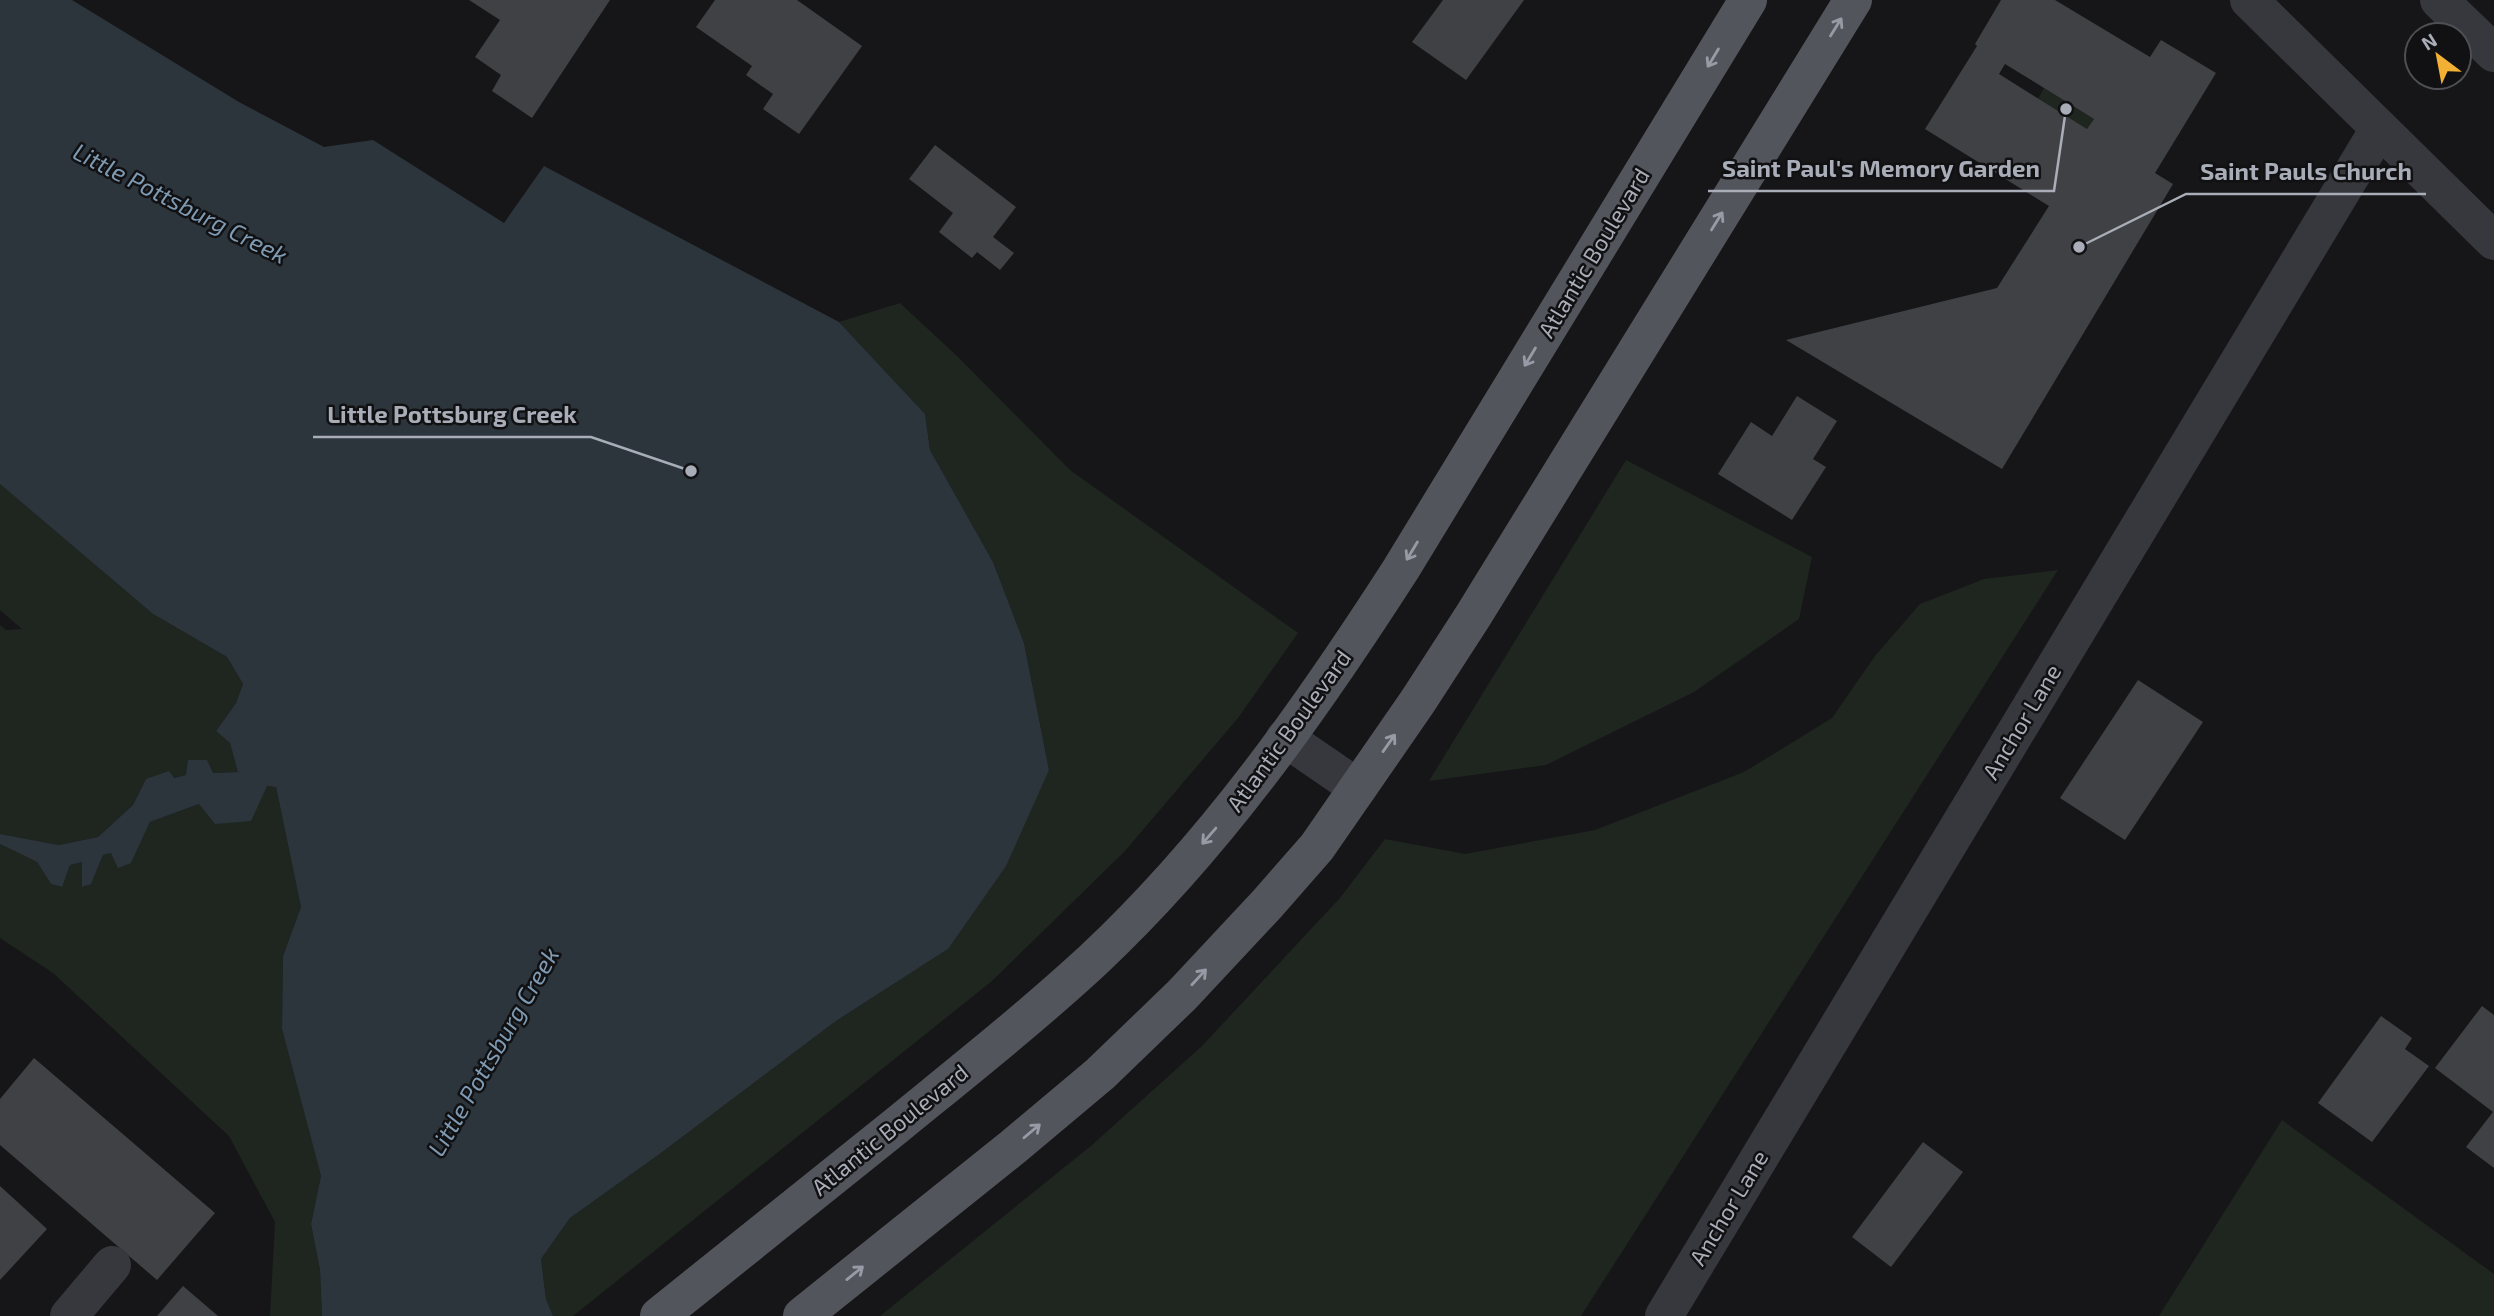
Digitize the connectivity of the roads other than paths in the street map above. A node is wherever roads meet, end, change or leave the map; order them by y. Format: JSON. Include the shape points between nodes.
{"nodes":[{"id":1,"x":1748,"y":0,"type":"edge"},
{"id":2,"x":1853,"y":0,"type":"edge"},
{"id":3,"x":2249,"y":0,"type":"edge"},
{"id":4,"x":2439,"y":0,"type":"edge"},
{"id":5,"x":2494,"y":53,"type":"edge"},
{"id":6,"x":2379,"y":129,"type":"junction"},
{"id":7,"x":2494,"y":241,"type":"edge"},
{"id":8,"x":1285,"y":738,"type":"junction"},
{"id":9,"x":1358,"y":788,"type":"junction"},
{"id":10,"x":112,"y":1265,"type":"dead end"},
{"id":11,"x":69,"y":1316,"type":"edge"},
{"id":12,"x":659,"y":1316,"type":"edge"},
{"id":13,"x":802,"y":1316,"type":"edge"},
{"id":14,"x":1664,"y":1316,"type":"edge"}],
"edges":[{"from":1,"to":8,"type":"main road","name":"Atlantic Boulevard","one_way":true,"via":[[1401,569]]},
{"from":9,"to":2,"type":"main road","one_way":true,"via":[[1473,616]]},
{"from":3,"to":6,"type":"street"},
{"from":4,"to":5,"type":"street"},
{"from":6,"to":7,"type":"street"},
{"from":6,"to":14,"type":"street","name":"Anchor Lane"},
{"from":8,"to":9,"type":"street"},
{"from":8,"to":12,"type":"main road","name":"Atlantic Boulevard","one_way":true,"via":[[1239,802],[1093,960],[1000,1042]]},
{"from":13,"to":9,"type":"main road","one_way":true,"via":[[1100,1074],[1268,902],[1317,847]]},
{"from":10,"to":11,"type":"street"}]}
